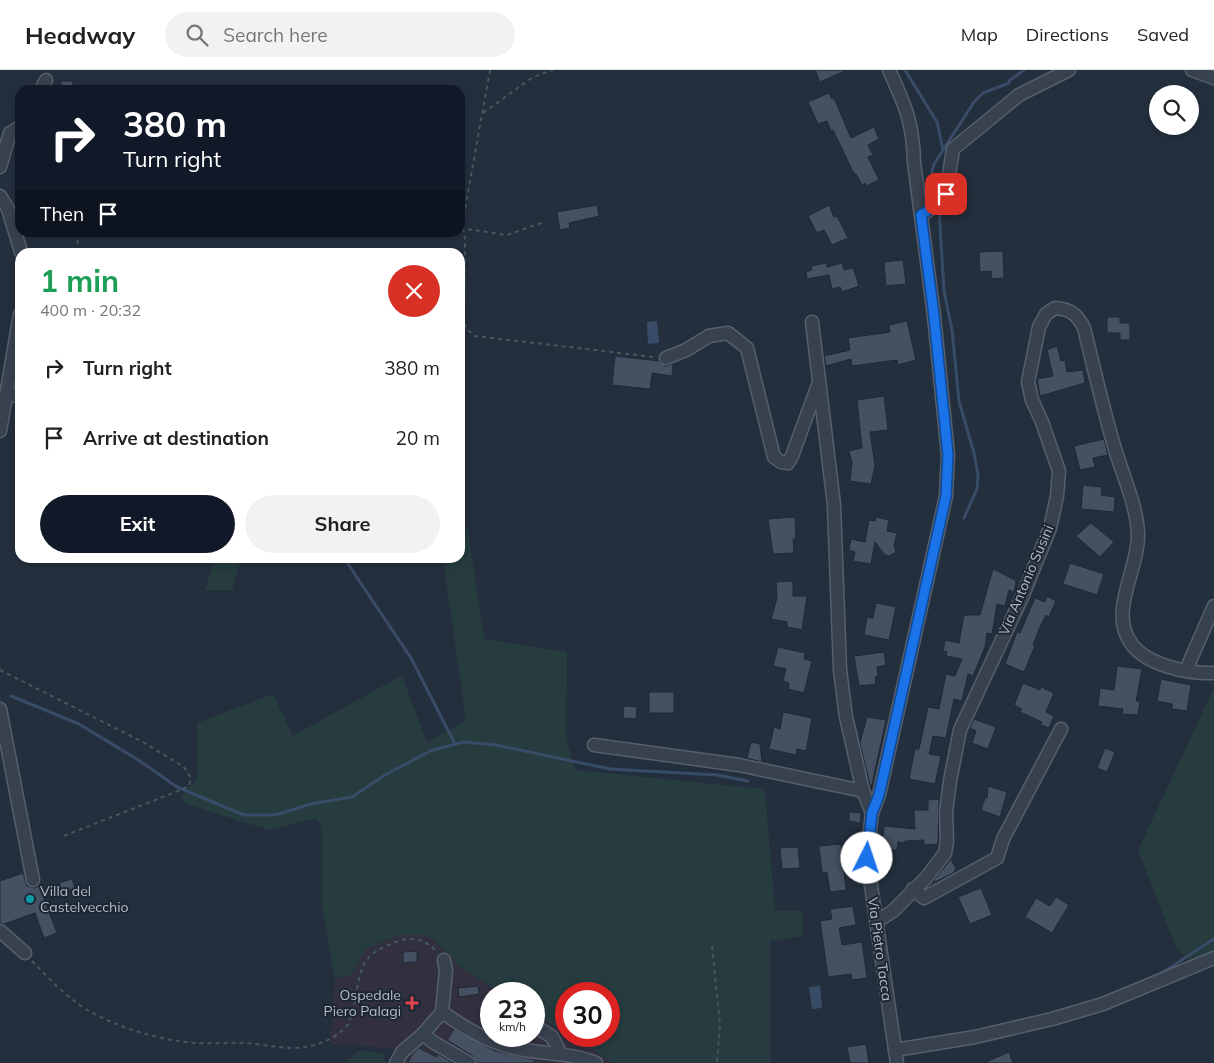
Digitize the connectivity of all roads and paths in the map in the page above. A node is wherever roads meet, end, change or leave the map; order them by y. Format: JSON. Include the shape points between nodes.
{"nodes":[{"id":1,"x":490,"y":70,"type":"edge"},
{"id":2,"x":552,"y":70,"type":"edge"},
{"id":3,"x":889,"y":70,"type":"edge"},
{"id":4,"x":1070,"y":70,"type":"edge"},
{"id":5,"x":1192,"y":70,"type":"edge"},
{"id":6,"x":1214,"y":78,"type":"edge"},
{"id":7,"x":482,"y":113,"type":"junction"},
{"id":8,"x":15,"y":130,"type":"edge"},
{"id":9,"x":0,"y":167,"type":"edge"},
{"id":10,"x":0,"y":196,"type":"edge"},
{"id":11,"x":465,"y":206,"type":"edge"},
{"id":12,"x":921,"y":215,"type":"junction"},
{"id":13,"x":544,"y":222,"type":"dead end"},
{"id":14,"x":465,"y":229,"type":"edge"},
{"id":15,"x":15,"y":232,"type":"edge"},
{"id":16,"x":812,"y":322,"type":"dead end"},
{"id":17,"x":465,"y":325,"type":"edge"},
{"id":18,"x":15,"y":343,"type":"edge"},
{"id":19,"x":666,"y":358,"type":"joint"},
{"id":20,"x":818,"y":382,"type":"junction"},
{"id":21,"x":6,"y":395,"type":"junction"},
{"id":22,"x":15,"y":396,"type":"edge"},
{"id":23,"x":0,"y":431,"type":"edge"},
{"id":24,"x":1214,"y":606,"type":"edge"},
{"id":25,"x":0,"y":670,"type":"edge"},
{"id":26,"x":1186,"y":670,"type":"junction"},
{"id":27,"x":1214,"y":673,"type":"edge"},
{"id":28,"x":0,"y":709,"type":"edge"},
{"id":29,"x":1061,"y":729,"type":"dead end"},
{"id":30,"x":594,"y":745,"type":"dead end"},
{"id":31,"x":863,"y":791,"type":"junction"},
{"id":32,"x":872,"y":813,"type":"junction"},
{"id":33,"x":61,"y":837,"type":"dead end"},
{"id":34,"x":33,"y":880,"type":"dead end"},
{"id":35,"x":914,"y":890,"type":"junction"},
{"id":36,"x":876,"y":922,"type":"junction"},
{"id":37,"x":0,"y":931,"type":"edge"},
{"id":38,"x":712,"y":946,"type":"dead end"},
{"id":39,"x":25,"y":953,"type":"joint"},
{"id":40,"x":1214,"y":958,"type":"edge"},
{"id":41,"x":444,"y":960,"type":"joint"},
{"id":42,"x":442,"y":1012,"type":"junction"},
{"id":43,"x":545,"y":1032,"type":"edge"},
{"id":44,"x":423,"y":1034,"type":"junction"},
{"id":45,"x":895,"y":1050,"type":"junction"},
{"id":46,"x":553,"y":1057,"type":"edge"},
{"id":47,"x":396,"y":1063,"type":"edge"},
{"id":48,"x":469,"y":1063,"type":"edge"},
{"id":49,"x":596,"y":1063,"type":"edge"},
{"id":50,"x":717,"y":1063,"type":"edge"},
{"id":51,"x":897,"y":1063,"type":"edge"}],
"edges":[{"from":1,"to":7,"type":"path"},
{"from":2,"to":7,"type":"path","via":[[533,77]]},
{"from":3,"to":12,"type":"street","name":"Via Pietro Tacca","via":[[907,110],[913,137]]},
{"from":4,"to":12,"type":"street","via":[[1019,95],[953,150],[946,194],[942,202]]},
{"from":5,"to":6,"type":"street"},
{"from":7,"to":11,"type":"path"},
{"from":8,"to":9,"type":"street","via":[[10,133]]},
{"from":10,"to":15,"type":"street"},
{"from":12,"to":32,"type":"street","name":"Via Pietro Tacca","via":[[948,455],[946,496],[879,795]]},
{"from":13,"to":14,"type":"path","via":[[507,234]]},
{"from":16,"to":20,"type":"street"},
{"from":17,"to":19,"type":"path","via":[[476,336]]},
{"from":18,"to":21,"type":"street"},
{"from":19,"to":20,"type":"street","via":[[709,336],[728,333],[747,348],[774,457],[781,462],[788,463],[792,456]]},
{"from":20,"to":31,"type":"street","via":[[834,505],[840,670],[851,744]]},
{"from":21,"to":22,"type":"street"},
{"from":21,"to":23,"type":"street"},
{"from":24,"to":26,"type":"street"},
{"from":25,"to":33,"type":"path","via":[[143,742],[184,767],[191,778],[189,786],[178,791]]},
{"from":26,"to":27,"type":"street","name":"Via Antonio Susini"},
{"from":26,"to":35,"type":"street","name":"Via Antonio Susini","via":[[1163,666],[1140,652],[1129,641],[1122,624],[1124,598],[1137,557],[1138,532],[1132,504],[1105,417],[1084,328],[1077,315],[1066,308],[1054,308],[1046,314],[1040,327],[1028,382],[1059,471],[1050,528],[960,730],[949,789],[945,854]]},
{"from":28,"to":34,"type":"street"},
{"from":29,"to":35,"type":"street","via":[[1003,839],[997,858],[924,898]]},
{"from":30,"to":31,"type":"street","via":[[739,765]]},
{"from":31,"to":32,"type":"street"},
{"from":32,"to":36,"type":"street","name":"Via Pietro Tacca","via":[[867,858]]},
{"from":35,"to":36,"type":"street","name":"Via Antonio Susini","via":[[893,911]]},
{"from":36,"to":45,"type":"street","name":"Via Pietro Tacca"},
{"from":37,"to":39,"type":"street"},
{"from":38,"to":50,"type":"path","via":[[720,1024]]},
{"from":39,"to":41,"type":"path","via":[[73,1001],[118,1024],[152,1035],[196,1043],[296,1048],[327,1041],[348,1024],[361,968],[376,951],[403,940],[417,939],[426,942]]},
{"from":40,"to":45,"type":"street","via":[[1103,1004],[1052,1019],[975,1037]]},
{"from":41,"to":42,"type":"street"},
{"from":42,"to":44,"type":"street"},
{"from":42,"to":46,"type":"street","via":[[472,1033]]},
{"from":43,"to":46,"type":"street","via":[[552,1037]]},
{"from":44,"to":47,"type":"street","via":[[402,1052]]},
{"from":44,"to":48,"type":"street"},
{"from":45,"to":51,"type":"street","name":"Via Pietro Tacca"},
{"from":46,"to":49,"type":"street"}]}
